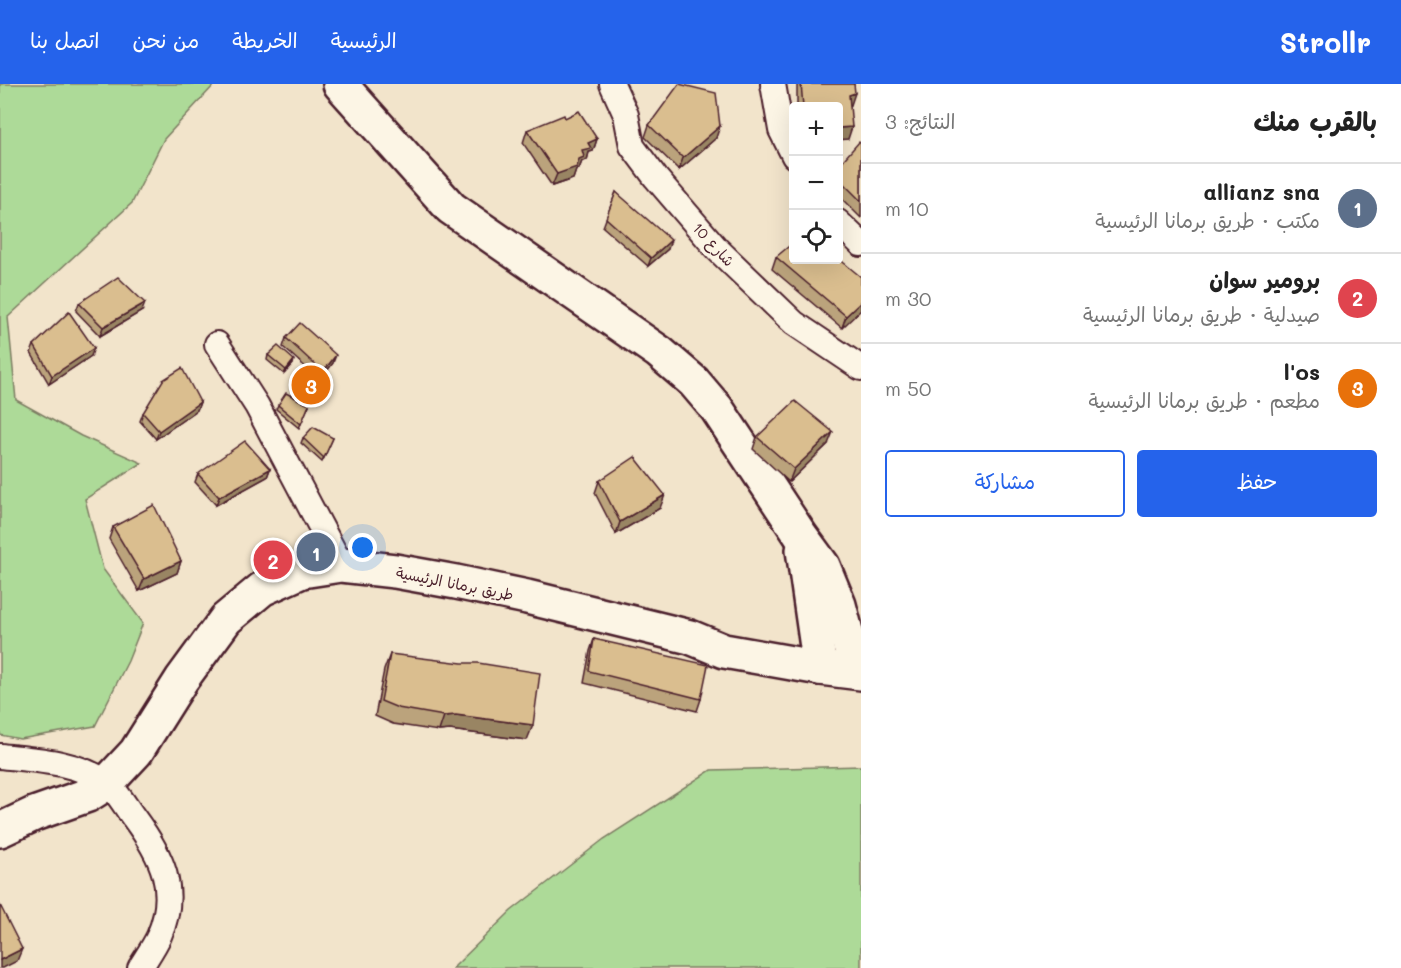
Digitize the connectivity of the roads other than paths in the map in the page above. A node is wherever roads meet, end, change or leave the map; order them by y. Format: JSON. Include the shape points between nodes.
{"nodes":[{"id":1,"x":340,"y":84,"type":"edge"},
{"id":2,"x":612,"y":84,"type":"edge"},
{"id":3,"x":772,"y":84,"type":"edge"},
{"id":4,"x":789,"y":146,"type":"edge"},
{"id":5,"x":843,"y":227,"type":"edge"},
{"id":6,"x":861,"y":244,"type":"edge"},
{"id":7,"x":217,"y":345,"type":"dead end"},
{"id":8,"x":861,"y":368,"type":"edge"},
{"id":9,"x":341,"y":566,"type":"junction"},
{"id":10,"x":844,"y":662,"type":"edge"},
{"id":11,"x":0,"y":756,"type":"edge"},
{"id":12,"x":107,"y":783,"type":"junction"},
{"id":13,"x":0,"y":830,"type":"edge"},
{"id":14,"x":140,"y":968,"type":"edge"}],
"edges":[{"from":1,"to":10,"type":"main road","via":[[452,208],[658,352],[694,382],[723,417],[801,536]]},
{"from":2,"to":8,"type":"street","name":"شارع 10","via":[[626,115],[632,146],[717,249],[794,322]]},
{"from":3,"to":4,"type":"street","via":[[781,130]]},
{"from":5,"to":6,"type":"street"},
{"from":7,"to":9,"type":"street","via":[[258,406]]},
{"from":9,"to":10,"type":"main road","name":"طريق برمانا الرئيسية","via":[[456,582],[690,637],[730,634]]},
{"from":9,"to":12,"type":"main road","name":"طريق برمانا الرئيسية","via":[[302,571],[262,589],[226,619],[136,752]]},
{"from":11,"to":12,"type":"street","via":[[62,763]]},
{"from":12,"to":13,"type":"main road","name":"طريق برمانا الرئيسية","via":[[88,795]]},
{"from":12,"to":14,"type":"street","via":[[143,831],[167,876],[166,915],[159,937]]}]}
